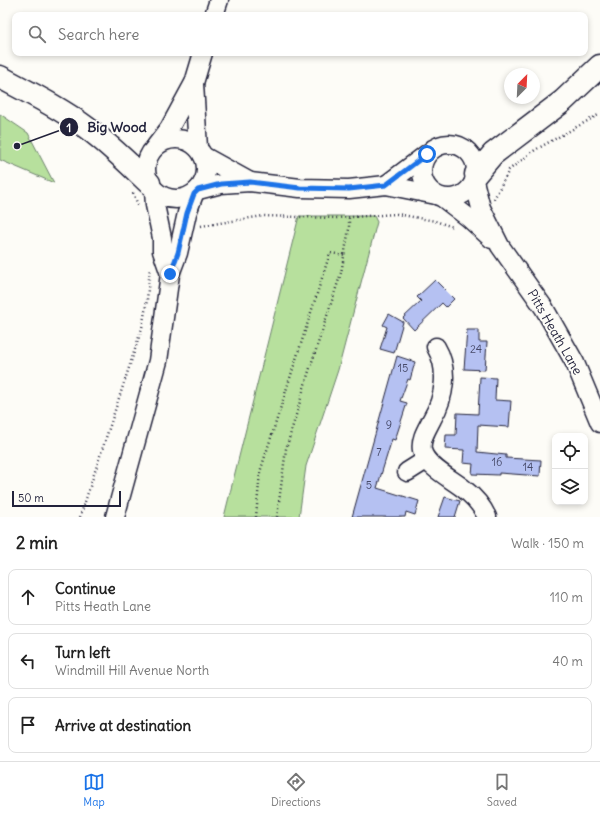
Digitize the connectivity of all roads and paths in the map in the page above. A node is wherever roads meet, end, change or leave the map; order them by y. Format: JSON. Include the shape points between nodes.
{"nodes":[{"id":1,"x":219,"y":0,"type":"edge"},
{"id":2,"x":215,"y":12,"type":"edge"},
{"id":3,"x":202,"y":56,"type":"edge"},
{"id":4,"x":600,"y":66,"type":"edge"},
{"id":5,"x":0,"y":77,"type":"edge"},
{"id":6,"x":194,"y":83,"type":"junction"},
{"id":7,"x":600,"y":114,"type":"edge"},
{"id":8,"x":156,"y":146,"type":"junction"},
{"id":9,"x":200,"y":152,"type":"junction"},
{"id":10,"x":427,"y":154,"type":"junction"},
{"id":11,"x":475,"y":178,"type":"junction"},
{"id":12,"x":250,"y":182,"type":"junction"},
{"id":13,"x":386,"y":185,"type":"junction"},
{"id":14,"x":144,"y":187,"type":"junction"},
{"id":15,"x":196,"y":192,"type":"junction"},
{"id":16,"x":439,"y":196,"type":"junction"},
{"id":17,"x":491,"y":202,"type":"dead end"},
{"id":18,"x":140,"y":210,"type":"dead end"},
{"id":19,"x":350,"y":218,"type":"junction"},
{"id":20,"x":198,"y":227,"type":"dead end"},
{"id":21,"x":457,"y":227,"type":"dead end"},
{"id":22,"x":500,"y":246,"type":"junction"},
{"id":23,"x":345,"y":255,"type":"junction"},
{"id":24,"x":150,"y":266,"type":"dead end"},
{"id":25,"x":170,"y":274,"type":"junction"},
{"id":26,"x":432,"y":344,"type":"dead end"},
{"id":27,"x":600,"y":423,"type":"edge"},
{"id":28,"x":426,"y":460,"type":"junction"},
{"id":29,"x":407,"y":472,"type":"dead end"},
{"id":30,"x":80,"y":517,"type":"edge"},
{"id":31,"x":115,"y":517,"type":"edge"},
{"id":32,"x":256,"y":517,"type":"edge"},
{"id":33,"x":277,"y":517,"type":"edge"},
{"id":34,"x":487,"y":517,"type":"edge"}],
"edges":[{"from":1,"to":2,"type":"street"},
{"from":3,"to":6,"type":"street"},
{"from":4,"to":11,"type":"main road","via":[[563,101],[493,154]]},
{"from":5,"to":14,"type":"main road","via":[[52,104],[88,128],[112,148]]},
{"from":6,"to":8,"type":"street"},
{"from":6,"to":9,"type":"street"},
{"from":7,"to":17,"type":"path","via":[[535,150],[509,170]]},
{"from":8,"to":9,"type":"street","via":[[172,139],[182,139],[190,142]]},
{"from":8,"to":14,"type":"street","via":[[146,164]]},
{"from":9,"to":12,"type":"street","name":"Pitts Heath Lane"},
{"from":9,"to":15,"type":"street","via":[[206,164],[206,174]]},
{"from":10,"to":11,"type":"street","via":[[442,145],[459,146],[472,157]]},
{"from":10,"to":13,"type":"street"},
{"from":10,"to":16,"type":"street","via":[[423,161],[422,177],[430,190]]},
{"from":11,"to":16,"type":"street","via":[[470,188],[458,197]]},
{"from":11,"to":22,"type":"street","name":"Pitts Heath Lane","via":[[481,208]]},
{"from":12,"to":13,"type":"street","name":"Pitts Heath Lane","via":[[349,189]]},
{"from":12,"to":15,"type":"street","name":"Pitts Heath Lane","via":[[221,184]]},
{"from":13,"to":16,"type":"street","name":"Pitts Heath Lane"},
{"from":14,"to":15,"type":"street","via":[[161,196],[178,200]]},
{"from":14,"to":18,"type":"path","via":[[133,194]]},
{"from":14,"to":25,"type":"street","via":[[155,205],[162,251]]},
{"from":15,"to":25,"type":"street","via":[[187,213],[178,253]]},
{"from":16,"to":22,"type":"street","name":"Pitts Heath Lane","via":[[469,218]]},
{"from":19,"to":20,"type":"path","via":[[263,216]]},
{"from":19,"to":21,"type":"path","via":[[396,214]]},
{"from":19,"to":23,"type":"path"},
{"from":22,"to":27,"type":"street","name":"Pitts Heath Lane","via":[[544,308],[575,363]]},
{"from":23,"to":32,"type":"path","via":[[330,253],[260,472]]},
{"from":23,"to":33,"type":"path","via":[[286,449]]},
{"from":24,"to":30,"type":"path","via":[[142,328]]},
{"from":25,"to":31,"type":"street","via":[[158,361]]},
{"from":26,"to":28,"type":"street","via":[[441,356],[444,381],[442,399],[424,433],[422,450]]},
{"from":28,"to":29,"type":"street"},
{"from":28,"to":34,"type":"street","via":[[465,489],[483,508]]}]}
